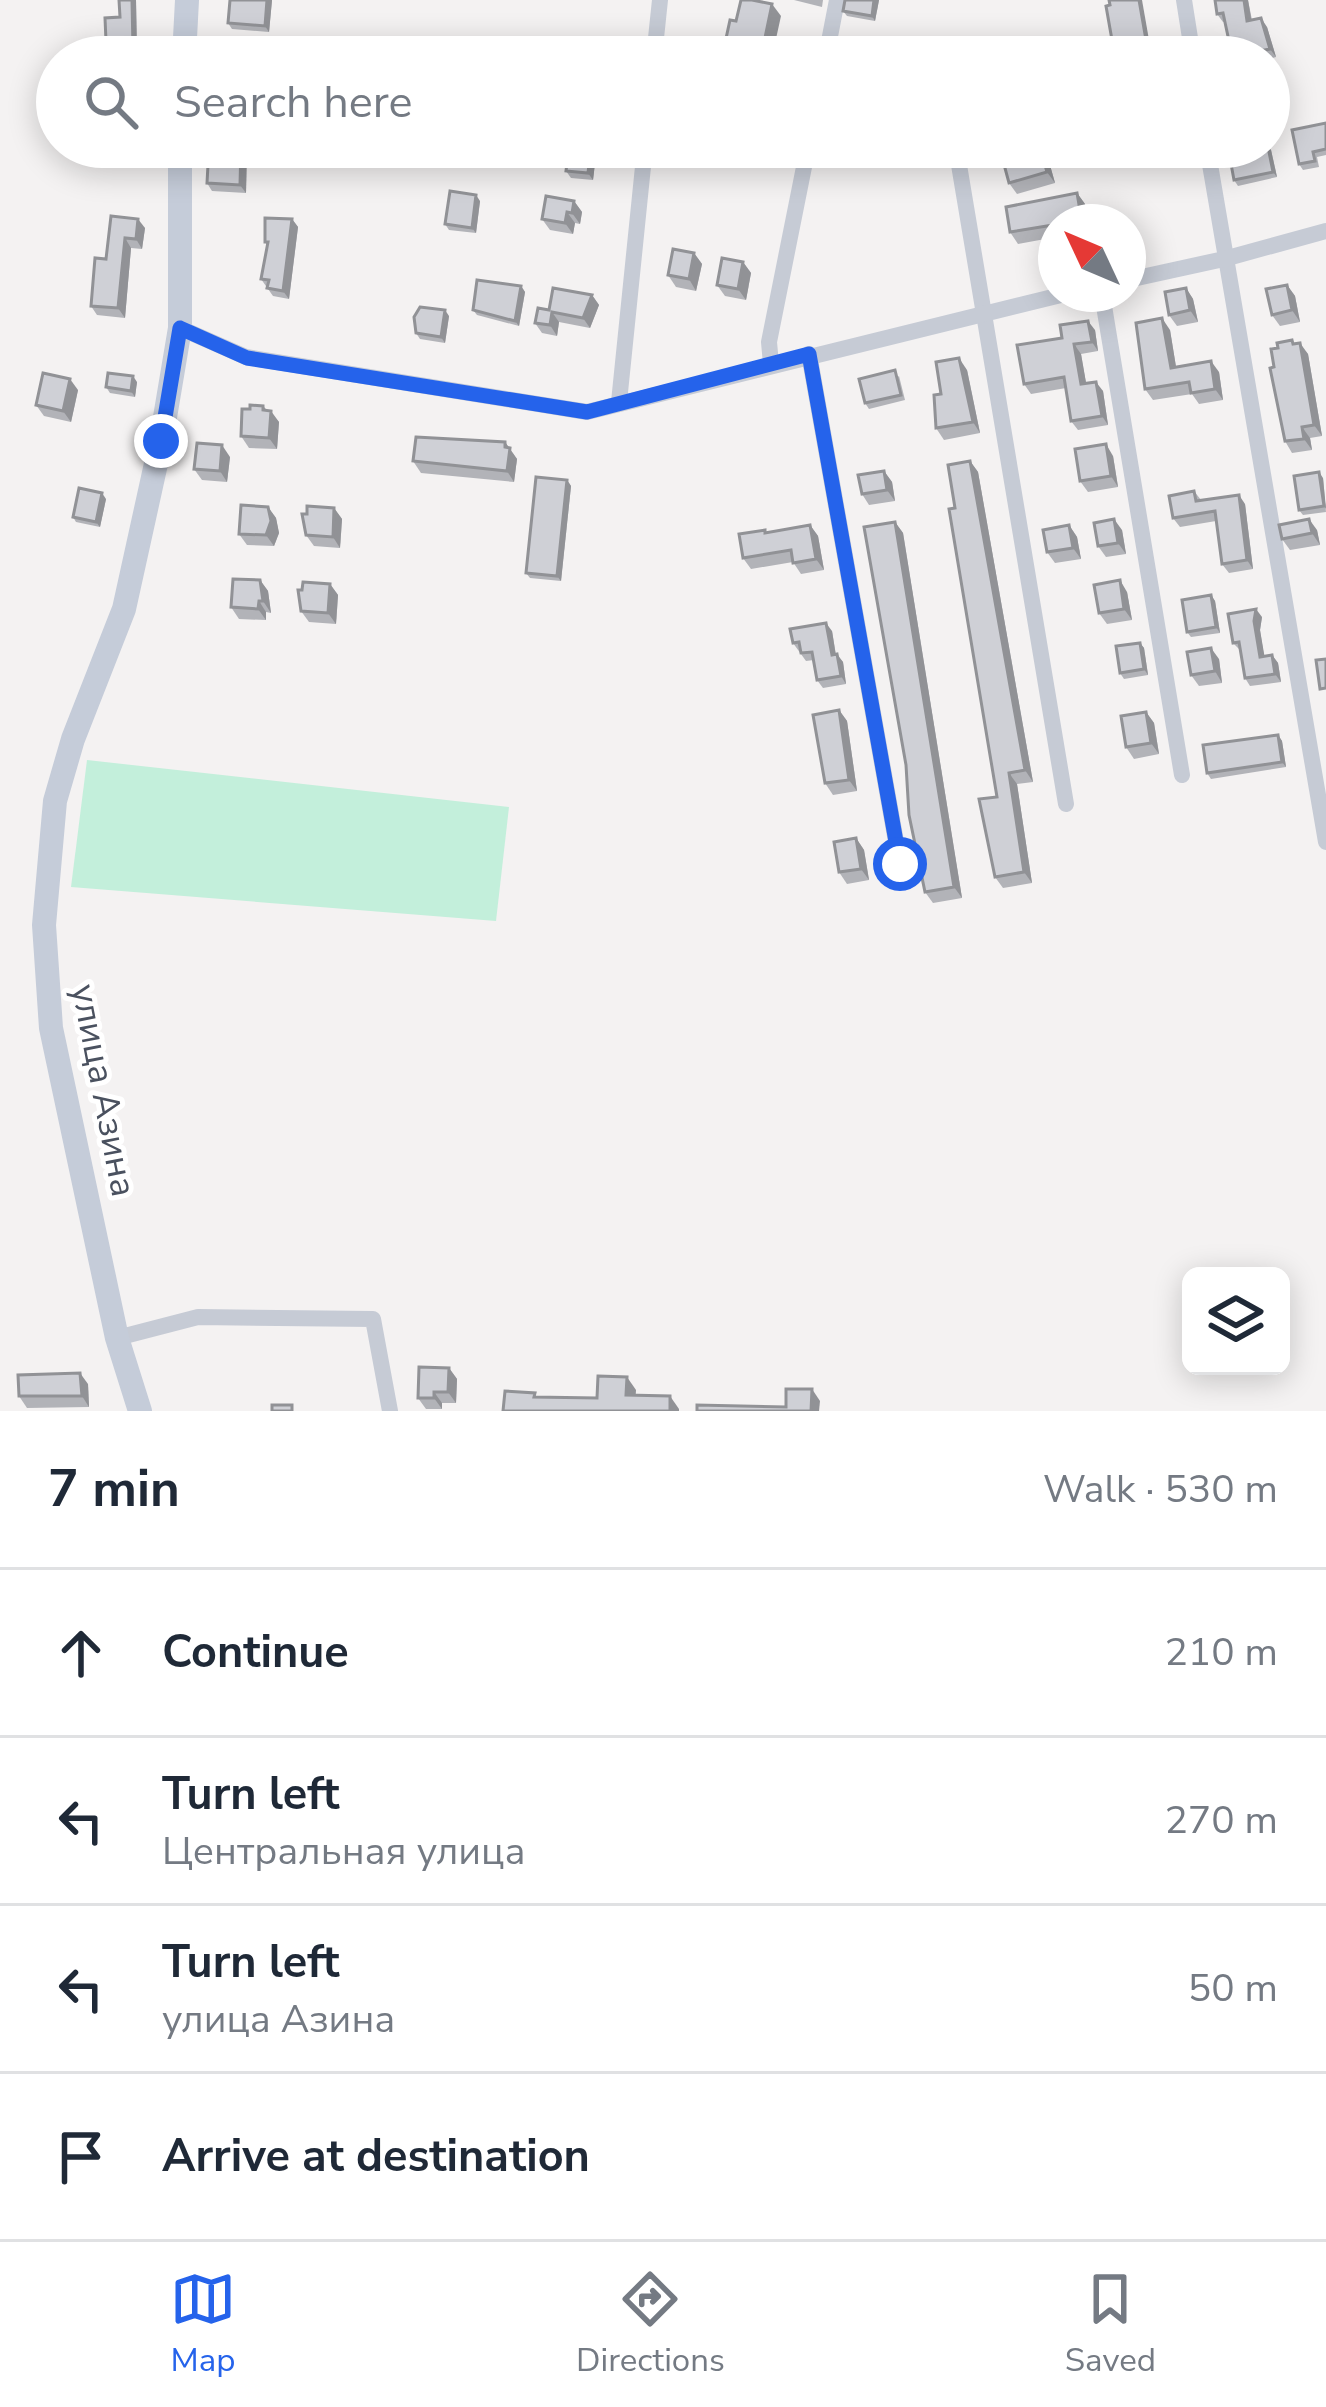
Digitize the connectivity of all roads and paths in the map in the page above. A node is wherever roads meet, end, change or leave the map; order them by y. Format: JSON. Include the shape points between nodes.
{"nodes":[{"id":1,"x":187,"y":0,"type":"edge"},
{"id":2,"x":660,"y":0,"type":"edge"},
{"id":3,"x":837,"y":0,"type":"edge"},
{"id":4,"x":1184,"y":0,"type":"edge"},
{"id":5,"x":185,"y":36,"type":"edge"},
{"id":6,"x":656,"y":36,"type":"edge"},
{"id":7,"x":830,"y":36,"type":"edge"},
{"id":8,"x":1190,"y":36,"type":"edge"},
{"id":9,"x":180,"y":168,"type":"edge"},
{"id":10,"x":643,"y":168,"type":"edge"},
{"id":11,"x":804,"y":168,"type":"edge"},
{"id":12,"x":959,"y":168,"type":"edge"},
{"id":13,"x":1210,"y":168,"type":"edge"},
{"id":14,"x":1326,"y":231,"type":"edge"},
{"id":15,"x":1224,"y":259,"type":"junction"},
{"id":16,"x":1146,"y":276,"type":"edge"},
{"id":17,"x":1038,"y":301,"type":"edge"},
{"id":18,"x":1105,"y":312,"type":"edge"},
{"id":19,"x":983,"y":314,"type":"junction"},
{"id":20,"x":180,"y":328,"type":"junction"},
{"id":21,"x":809,"y":354,"type":"junction"},
{"id":22,"x":771,"y":364,"type":"junction"},
{"id":23,"x":619,"y":403,"type":"junction"},
{"id":24,"x":1182,"y":775,"type":"dead end"},
{"id":25,"x":1066,"y":804,"type":"dead end"},
{"id":26,"x":1326,"y":842,"type":"edge"},
{"id":27,"x":900,"y":864,"type":"dead end"},
{"id":28,"x":117,"y":1338,"type":"junction"},
{"id":29,"x":140,"y":1411,"type":"edge"},
{"id":30,"x":390,"y":1411,"type":"edge"}],
"edges":[{"from":1,"to":5,"type":"street"},
{"from":2,"to":6,"type":"street"},
{"from":3,"to":7,"type":"street"},
{"from":4,"to":8,"type":"street"},
{"from":9,"to":20,"type":"street","name":"улица Азина"},
{"from":10,"to":23,"type":"street"},
{"from":11,"to":22,"type":"street"},
{"from":12,"to":19,"type":"street"},
{"from":13,"to":15,"type":"street"},
{"from":14,"to":15,"type":"street"},
{"from":15,"to":16,"type":"street"},
{"from":15,"to":26,"type":"street"},
{"from":17,"to":19,"type":"street"},
{"from":18,"to":24,"type":"street"},
{"from":19,"to":21,"type":"street"},
{"from":19,"to":25,"type":"street"},
{"from":20,"to":23,"type":"street","via":[[247,358],[437,391],[587,412]]},
{"from":20,"to":28,"type":"street","name":"улица Азина","via":[[124,609],[55,801],[44,925],[51,1028]]},
{"from":21,"to":22,"type":"street"},
{"from":21,"to":27,"type":"street"},
{"from":22,"to":23,"type":"street"},
{"from":28,"to":29,"type":"street","name":"улица Азина"},
{"from":28,"to":30,"type":"street","via":[[197,1317],[373,1319]]}]}
